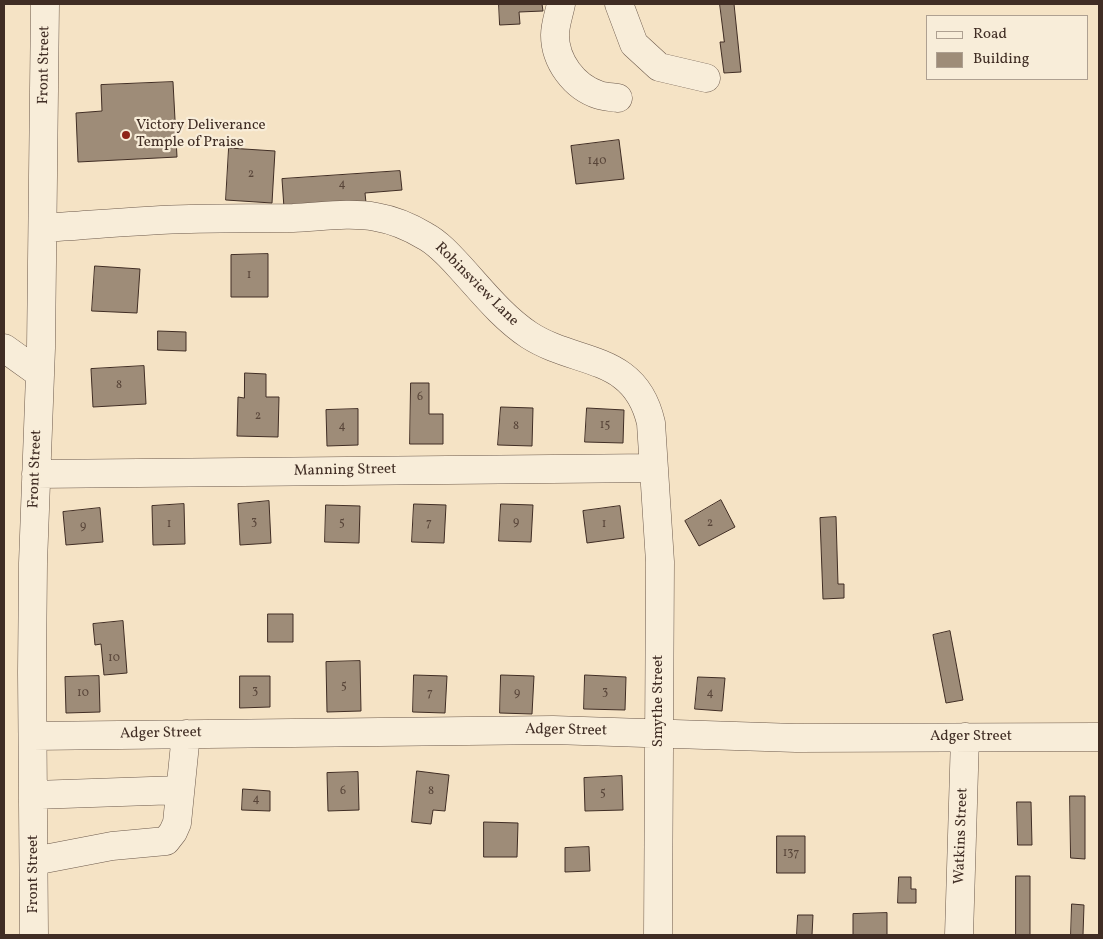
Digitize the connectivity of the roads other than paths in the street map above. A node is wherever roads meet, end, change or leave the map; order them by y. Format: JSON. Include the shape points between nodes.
{"nodes":[{"id":1,"x":45,"y":4,"type":"edge"},
{"id":2,"x":561,"y":4,"type":"edge"},
{"id":3,"x":619,"y":4,"type":"edge"},
{"id":4,"x":706,"y":78,"type":"dead end"},
{"id":5,"x":618,"y":98,"type":"dead end"},
{"id":6,"x":43,"y":228,"type":"junction"},
{"id":7,"x":4,"y":348,"type":"edge"},
{"id":8,"x":39,"y":373,"type":"junction"},
{"id":9,"x":654,"y":468,"type":"junction"},
{"id":10,"x":36,"y":474,"type":"junction"},
{"id":11,"x":659,"y":733,"type":"junction"},
{"id":12,"x":186,"y":734,"type":"junction"},
{"id":13,"x":34,"y":736,"type":"junction"},
{"id":14,"x":965,"y":737,"type":"junction"},
{"id":15,"x":1099,"y":737,"type":"edge"},
{"id":16,"x":180,"y":790,"type":"junction"},
{"id":17,"x":34,"y":795,"type":"junction"},
{"id":18,"x":34,"y":861,"type":"junction"},
{"id":19,"x":34,"y":935,"type":"edge"},
{"id":20,"x":658,"y":935,"type":"edge"},
{"id":21,"x":960,"y":935,"type":"edge"}],
"edges":[{"from":1,"to":6,"type":"street","name":"Front Street"},
{"from":2,"to":5,"type":"street","via":[[555,34],[558,54],[567,72],[581,86],[598,95]]},
{"from":3,"to":4,"type":"street","via":[[634,44],[659,67]]},
{"from":6,"to":8,"type":"street","name":"Front Street"},
{"from":6,"to":9,"type":"street","name":"Robinsview Lane","via":[[189,218],[348,215],[375,216],[402,224],[427,237],[448,255],[506,317],[529,335],[556,349],[597,362],[630,381],[648,409]]},
{"from":7,"to":8,"type":"street"},
{"from":8,"to":10,"type":"street","name":"Front Street"},
{"from":9,"to":10,"type":"street","name":"Manning Street"},
{"from":9,"to":11,"type":"street","name":"Smythe Street","via":[[660,562]]},
{"from":10,"to":13,"type":"street","name":"Front Street"},
{"from":11,"to":12,"type":"street","name":"Adger Street","via":[[554,730]]},
{"from":11,"to":14,"type":"street","name":"Adger Street","via":[[796,738]]},
{"from":11,"to":20,"type":"street","name":"Smythe Street"},
{"from":12,"to":13,"type":"street","name":"Adger Street"},
{"from":12,"to":16,"type":"street"},
{"from":13,"to":17,"type":"street","name":"Front Street"},
{"from":14,"to":15,"type":"street","name":"Adger Street"},
{"from":14,"to":21,"type":"street","name":"Watkins Street"},
{"from":16,"to":17,"type":"street"},
{"from":16,"to":18,"type":"street","via":[[177,823],[166,840],[112,846]]},
{"from":17,"to":18,"type":"street","name":"Front Street"},
{"from":18,"to":19,"type":"street","name":"Front Street"}]}
